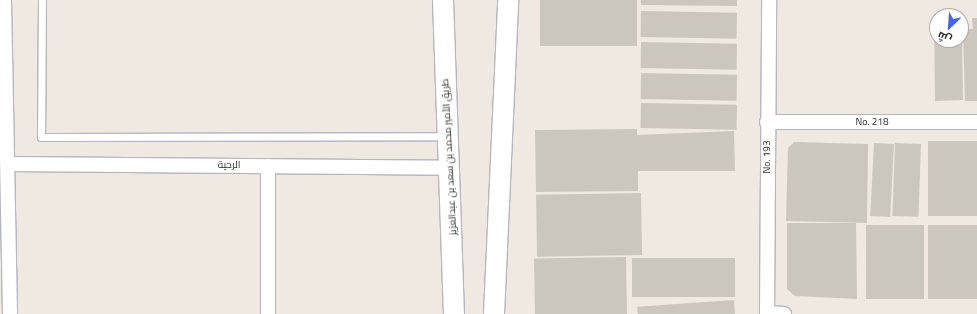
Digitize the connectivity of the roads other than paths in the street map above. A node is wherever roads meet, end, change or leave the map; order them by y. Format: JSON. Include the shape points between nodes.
{"nodes":[{"id":1,"x":4,"y":0,"type":"edge"},
{"id":2,"x":42,"y":0,"type":"edge"},
{"id":3,"x":443,"y":0,"type":"edge"},
{"id":4,"x":508,"y":0,"type":"edge"},
{"id":5,"x":769,"y":0,"type":"edge"},
{"id":6,"x":2,"y":17,"type":"edge"},
{"id":7,"x":767,"y":122,"type":"junction"},
{"id":8,"x":977,"y":122,"type":"edge"},
{"id":9,"x":447,"y":136,"type":"junction"},
{"id":10,"x":8,"y":164,"type":"junction"},
{"id":11,"x":268,"y":166,"type":"junction"},
{"id":12,"x":451,"y":168,"type":"junction"},
{"id":13,"x":7,"y":313,"type":"edge"},
{"id":14,"x":268,"y":314,"type":"edge"},
{"id":15,"x":454,"y":314,"type":"edge"},
{"id":16,"x":494,"y":314,"type":"edge"},
{"id":17,"x":767,"y":314,"type":"edge"},
{"id":18,"x":784,"y":314,"type":"edge"}],
"edges":[{"from":1,"to":6,"type":"street"},
{"from":2,"to":9,"type":"lane","via":[[41,137]]},
{"from":3,"to":9,"type":"main road","name":"طريق الأمير محمد بن سعد بن عبدالعزيز"},
{"from":4,"to":16,"type":"main road"},
{"from":5,"to":7,"type":"street","name":"No. 193"},
{"from":6,"to":10,"type":"street"},
{"from":7,"to":8,"type":"street","name":"No. 218"},
{"from":7,"to":17,"type":"street","name":"No. 193"},
{"from":9,"to":12,"type":"main road","name":"طريق الأمير محمد بن سعد بن عبدالعزيز"},
{"from":10,"to":11,"type":"street","name":"الرحية"},
{"from":10,"to":13,"type":"street"},
{"from":11,"to":12,"type":"street","name":"الرحية"},
{"from":11,"to":14,"type":"street"},
{"from":12,"to":15,"type":"main road","name":"طريق الأمير محمد بن سعد بن عبدالعزيز"},
{"from":17,"to":18,"type":"street"}]}
